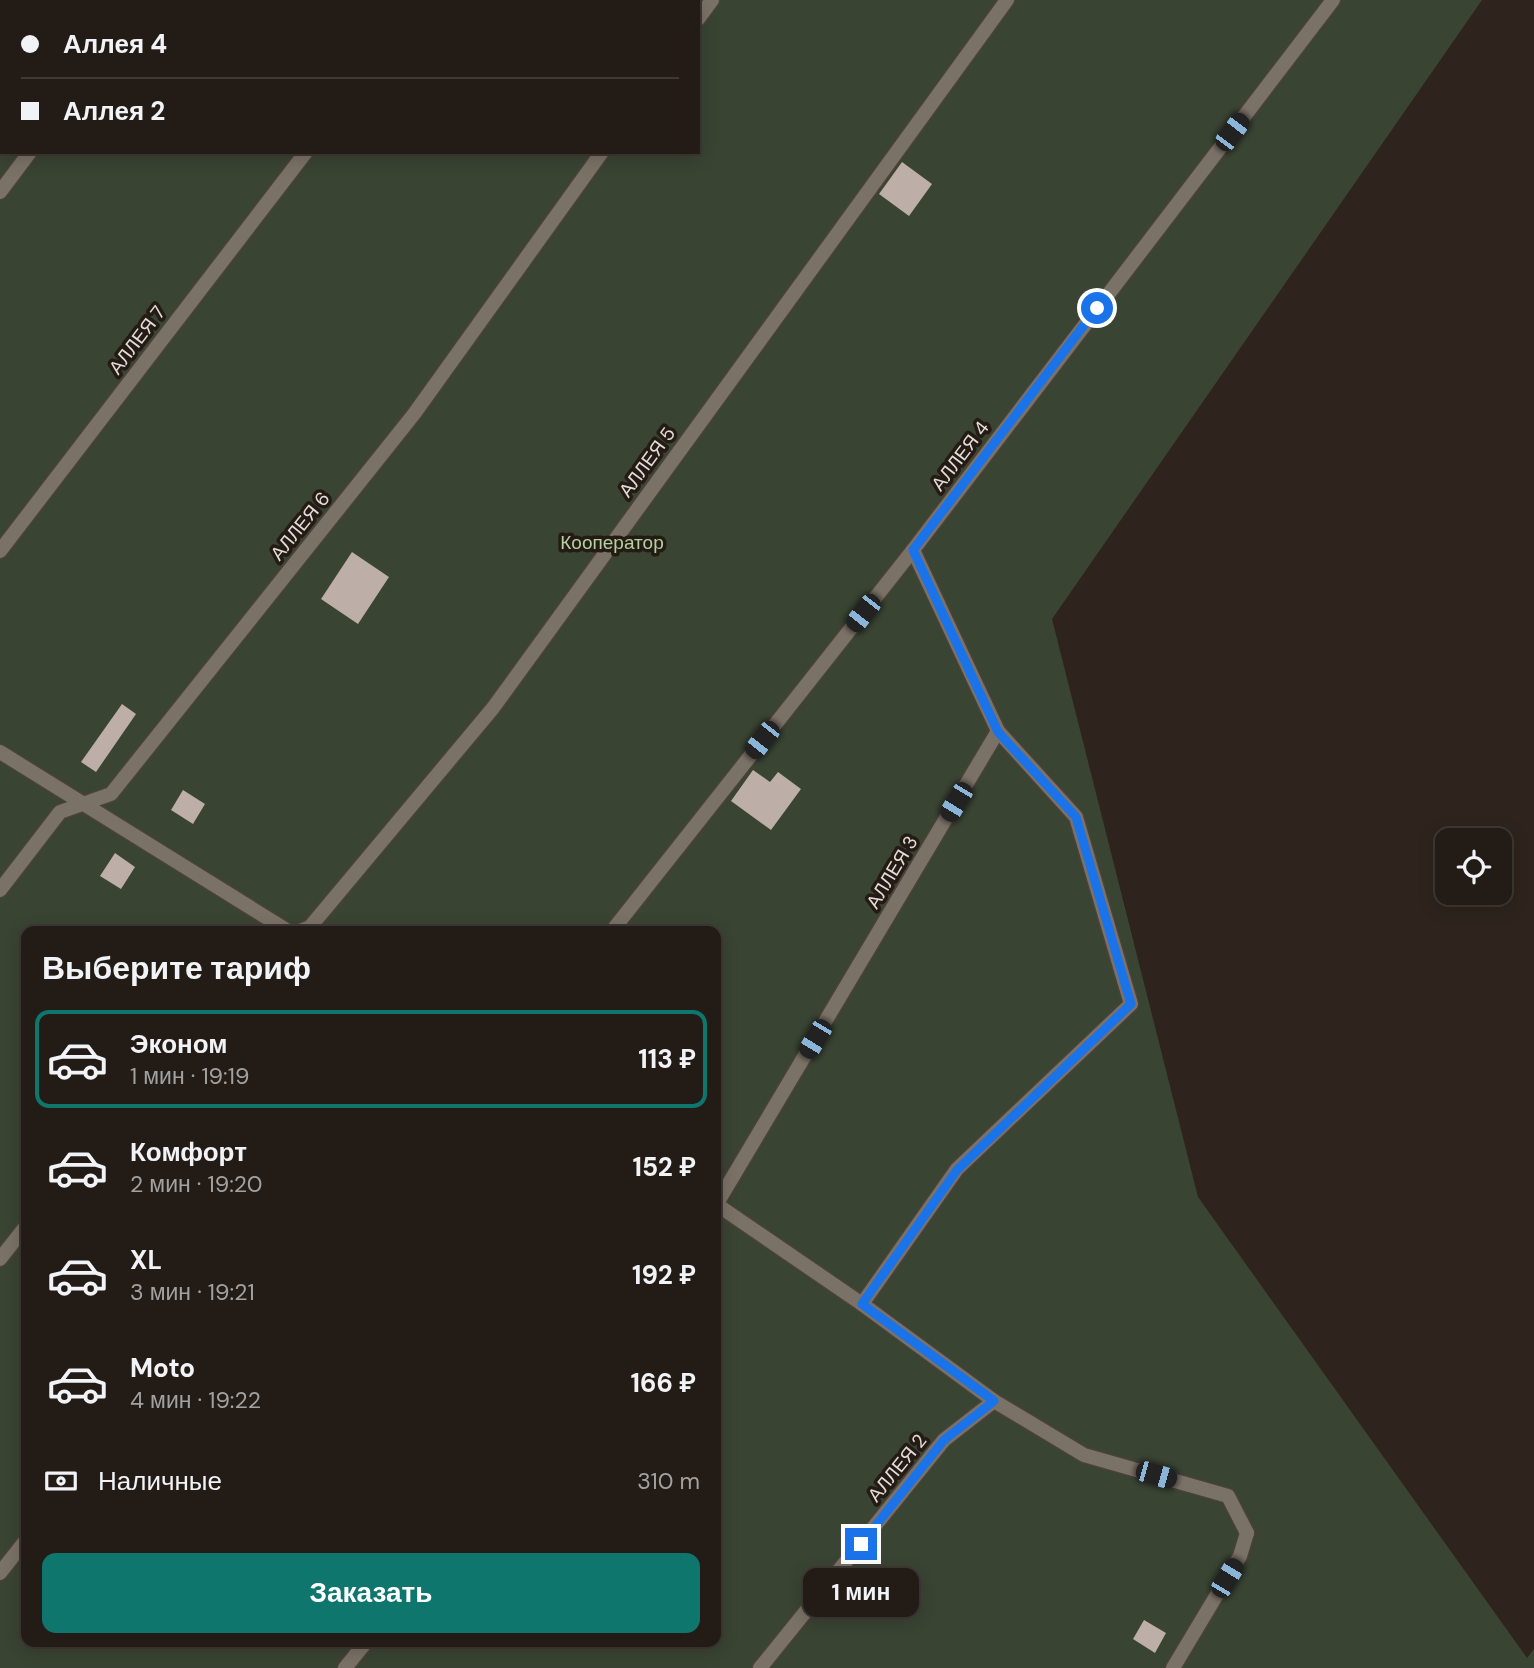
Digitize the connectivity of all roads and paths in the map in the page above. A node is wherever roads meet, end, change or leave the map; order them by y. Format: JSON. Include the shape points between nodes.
{"nodes":[{"id":1,"x":712,"y":0,"type":"edge"},
{"id":2,"x":1007,"y":0,"type":"edge"},
{"id":3,"x":1333,"y":0,"type":"edge"},
{"id":4,"x":700,"y":16,"type":"edge"},
{"id":5,"x":28,"y":154,"type":"edge"},
{"id":6,"x":304,"y":154,"type":"edge"},
{"id":7,"x":601,"y":154,"type":"edge"},
{"id":8,"x":0,"y":192,"type":"edge"},
{"id":9,"x":913,"y":550,"type":"junction"},
{"id":10,"x":0,"y":551,"type":"edge"},
{"id":11,"x":998,"y":732,"type":"junction"},
{"id":12,"x":0,"y":752,"type":"edge"},
{"id":13,"x":83,"y":804,"type":"junction"},
{"id":14,"x":0,"y":890,"type":"edge"},
{"id":15,"x":280,"y":926,"type":"edge"},
{"id":16,"x":311,"y":926,"type":"edge"},
{"id":17,"x":616,"y":926,"type":"edge"},
{"id":18,"x":721,"y":1196,"type":"edge"},
{"id":19,"x":721,"y":1207,"type":"edge"},
{"id":20,"x":21,"y":1232,"type":"edge"},
{"id":21,"x":0,"y":1259,"type":"edge"},
{"id":22,"x":862,"y":1304,"type":"junction"},
{"id":23,"x":994,"y":1401,"type":"junction"},
{"id":24,"x":21,"y":1546,"type":"edge"},
{"id":25,"x":0,"y":1573,"type":"edge"},
{"id":26,"x":362,"y":1647,"type":"edge"},
{"id":27,"x":345,"y":1668,"type":"edge"},
{"id":28,"x":760,"y":1668,"type":"edge"},
{"id":29,"x":1173,"y":1668,"type":"edge"}],
"edges":[{"from":1,"to":4,"type":"street"},
{"from":2,"to":16,"type":"street","name":"АЛЛЕЯ 5","via":[[493,708]]},
{"from":3,"to":9,"type":"street","name":"АЛЛЕЯ 4"},
{"from":5,"to":8,"type":"street"},
{"from":6,"to":10,"type":"street","name":"АЛЛЕЯ 7"},
{"from":7,"to":13,"type":"street","name":"АЛЛЕЯ 6","via":[[414,414],[111,794]]},
{"from":9,"to":11,"type":"street"},
{"from":9,"to":17,"type":"street","name":"АЛЛЕЯ 4"},
{"from":11,"to":18,"type":"street","name":"АЛЛЕЯ 3"},
{"from":11,"to":22,"type":"street","via":[[1076,817],[1131,1004],[957,1170]]},
{"from":12,"to":13,"type":"street"},
{"from":13,"to":14,"type":"street","name":"АЛЛЕЯ 6","via":[[60,812]]},
{"from":13,"to":15,"type":"street"},
{"from":19,"to":22,"type":"street"},
{"from":20,"to":21,"type":"street"},
{"from":22,"to":23,"type":"street"},
{"from":23,"to":28,"type":"street","name":"АЛЛЕЯ 2","via":[[944,1440]]},
{"from":23,"to":29,"type":"street","via":[[1084,1455],[1228,1496],[1247,1533],[1240,1556]]},
{"from":24,"to":25,"type":"street"},
{"from":26,"to":27,"type":"street"}]}
